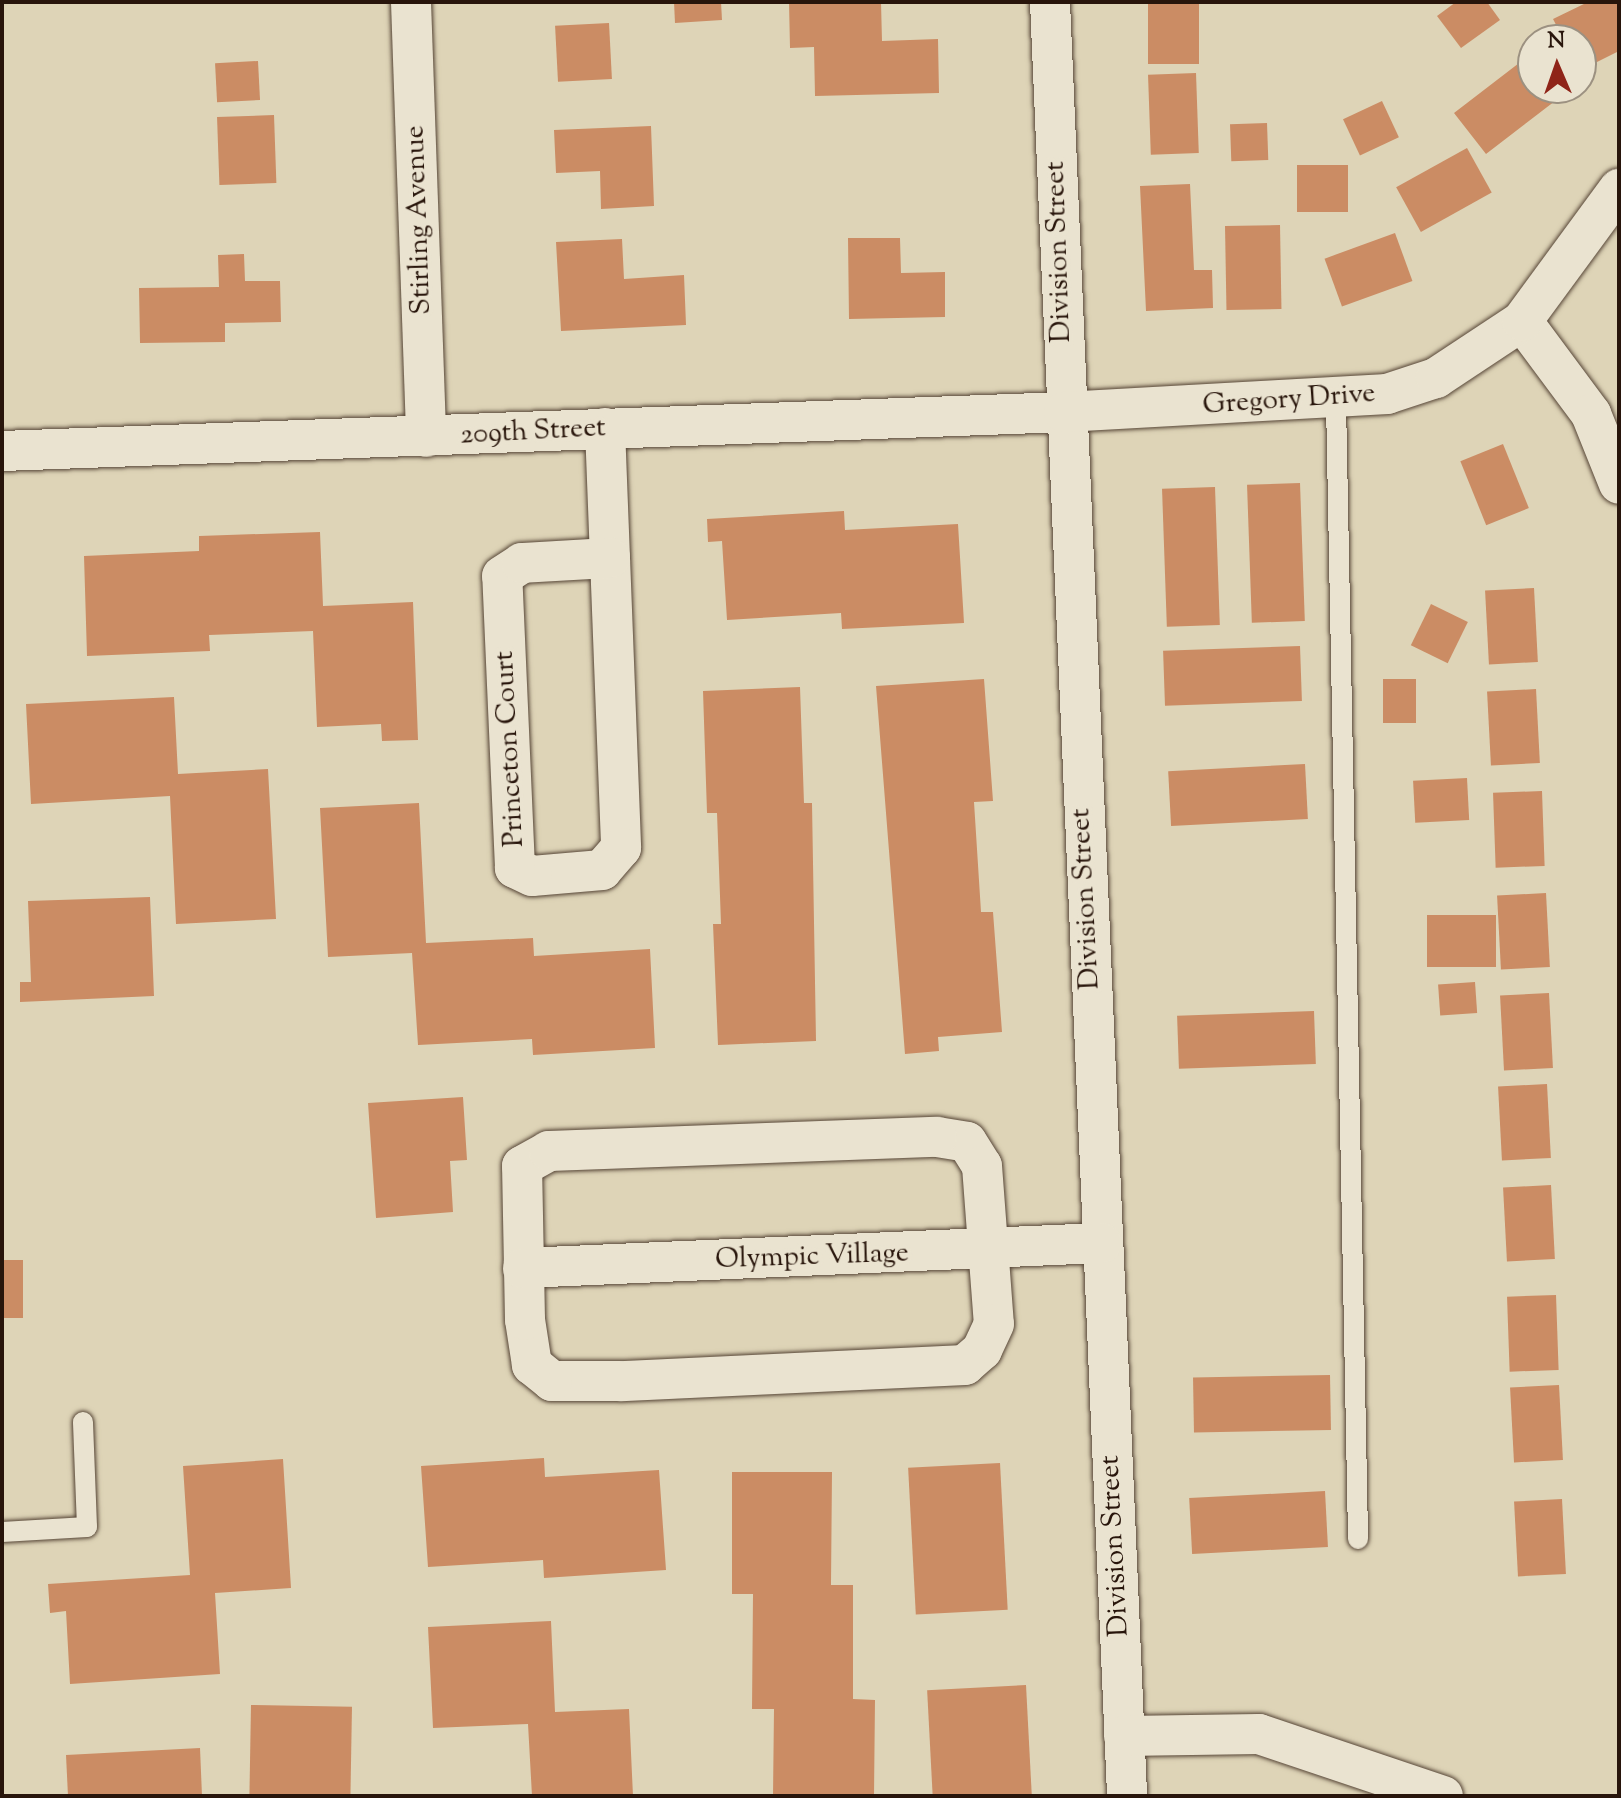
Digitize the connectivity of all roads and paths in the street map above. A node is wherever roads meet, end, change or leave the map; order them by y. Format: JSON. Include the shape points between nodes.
{"nodes":[{"id":1,"x":411,"y":2,"type":"edge"},
{"id":2,"x":1050,"y":2,"type":"edge"},
{"id":3,"x":1619,"y":189,"type":"edge"},
{"id":4,"x":1522,"y":321,"type":"junction"},
{"id":5,"x":1336,"y":401,"type":"junction"},
{"id":6,"x":1064,"y":412,"type":"junction"},
{"id":7,"x":605,"y":428,"type":"junction"},
{"id":8,"x":426,"y":437,"type":"junction"},
{"id":9,"x":2,"y":451,"type":"edge"},
{"id":10,"x":1619,"y":484,"type":"edge"},
{"id":11,"x":610,"y":558,"type":"junction"},
{"id":12,"x":1101,"y":1243,"type":"junction"},
{"id":13,"x":991,"y":1251,"type":"junction"},
{"id":14,"x":523,"y":1268,"type":"junction"},
{"id":15,"x":83,"y":1422,"type":"dead end"},
{"id":16,"x":2,"y":1532,"type":"edge"},
{"id":17,"x":1358,"y":1539,"type":"dead end"},
{"id":18,"x":1124,"y":1736,"type":"junction"},
{"id":19,"x":1127,"y":1796,"type":"edge"},
{"id":20,"x":1443,"y":1796,"type":"edge"}],
"edges":[{"from":1,"to":8,"type":"street","name":"Stirling Avenue"},
{"from":2,"to":6,"type":"street","name":"Division Street"},
{"from":3,"to":4,"type":"street","name":"Gregory Drive"},
{"from":4,"to":5,"type":"street","name":"Gregory Drive","via":[[1436,378],[1387,394]]},
{"from":4,"to":10,"type":"street","via":[[1591,414]]},
{"from":5,"to":6,"type":"street","name":"Gregory Drive"},
{"from":5,"to":17,"type":"lane"},
{"from":6,"to":7,"type":"street","name":"209th Street"},
{"from":6,"to":12,"type":"street","name":"Division Street"},
{"from":7,"to":8,"type":"street","name":"209th Street"},
{"from":7,"to":11,"type":"street","name":"Princeton Court"},
{"from":8,"to":9,"type":"street","name":"209th Street"},
{"from":11,"to":11,"type":"street","name":"Princeton Court","via":[[621,848],[602,870],[532,876],[515,868],[502,576],[522,563]]},
{"from":12,"to":13,"type":"street","name":"Olympic Village"},
{"from":12,"to":18,"type":"street","name":"Division Street"},
{"from":13,"to":14,"type":"street","name":"Olympic Village"},
{"from":13,"to":14,"type":"street","via":[[994,1324],[982,1350],[965,1365],[854,1374],[552,1381],[532,1365]]},
{"from":13,"to":14,"type":"street","via":[[982,1166],[967,1142],[937,1137],[827,1140],[549,1151],[522,1166]]},
{"from":15,"to":16,"type":"lane","via":[[87,1527]]},
{"from":18,"to":19,"type":"street","name":"Division Street"},
{"from":18,"to":20,"type":"street","via":[[1259,1734]]}]}
